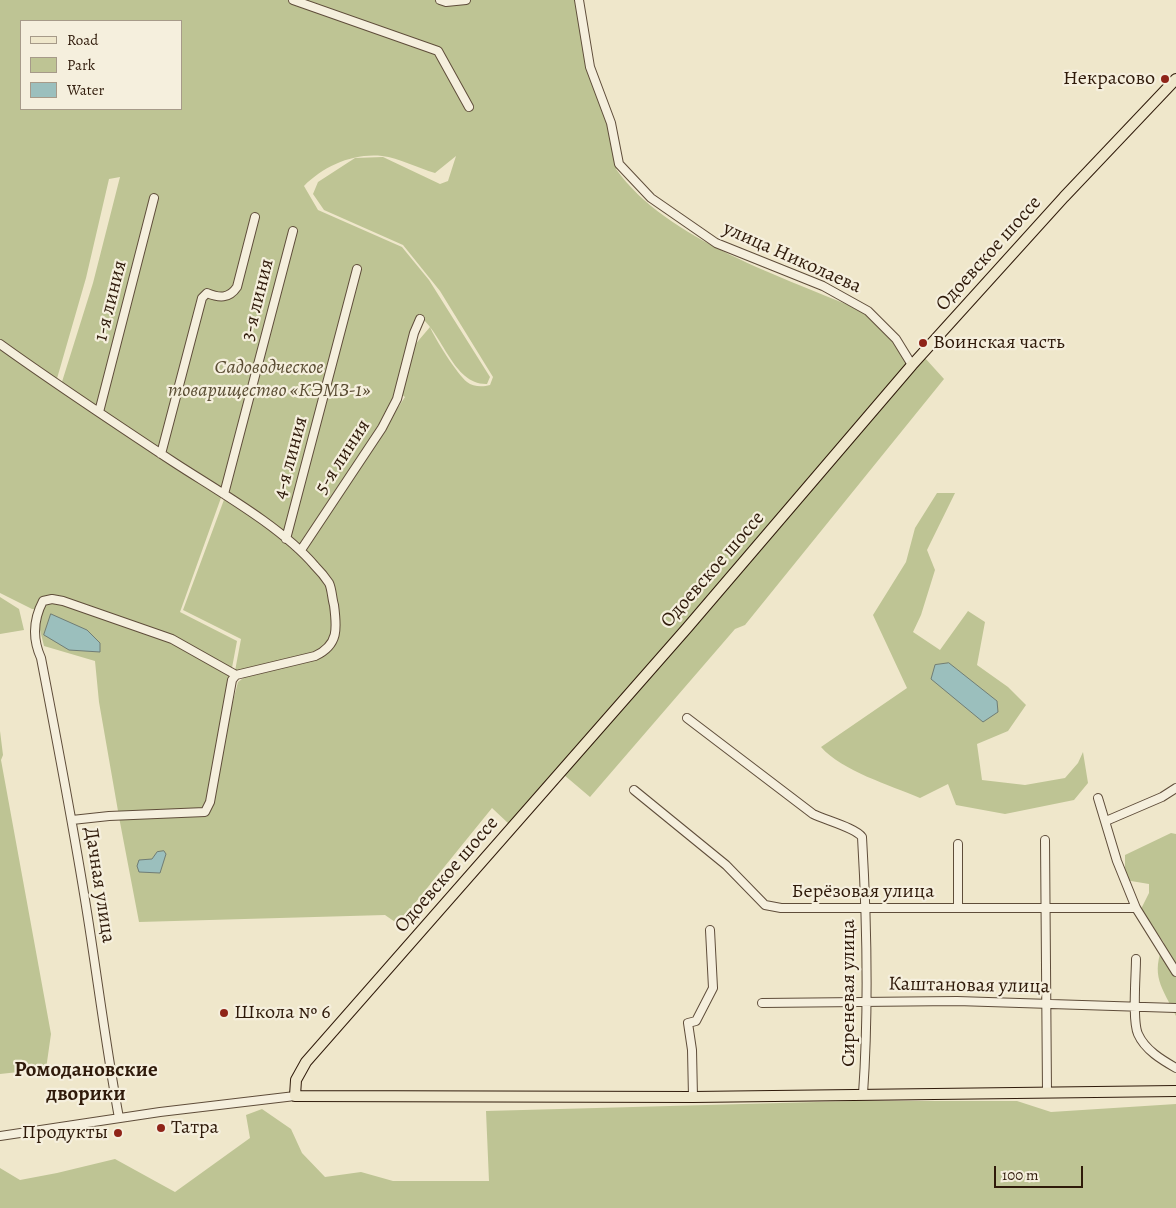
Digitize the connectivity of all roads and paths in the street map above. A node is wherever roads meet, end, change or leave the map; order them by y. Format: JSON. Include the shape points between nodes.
{"nodes":[{"id":1,"x":293,"y":0,"type":"edge"},
{"id":2,"x":440,"y":0,"type":"edge"},
{"id":3,"x":466,"y":0,"type":"edge"},
{"id":4,"x":579,"y":0,"type":"edge"},
{"id":5,"x":1176,"y":78,"type":"edge"},
{"id":6,"x":469,"y":107,"type":"dead end"},
{"id":7,"x":154,"y":198,"type":"dead end"},
{"id":8,"x":255,"y":218,"type":"dead end"},
{"id":9,"x":293,"y":231,"type":"dead end"},
{"id":10,"x":357,"y":269,"type":"dead end"},
{"id":11,"x":420,"y":319,"type":"dead end"},
{"id":12,"x":0,"y":344,"type":"edge"},
{"id":13,"x":912,"y":364,"type":"junction"},
{"id":14,"x":99,"y":412,"type":"junction"},
{"id":15,"x":162,"y":454,"type":"junction"},
{"id":16,"x":224,"y":494,"type":"junction"},
{"id":17,"x":286,"y":539,"type":"junction"},
{"id":18,"x":300,"y":550,"type":"junction"},
{"id":19,"x":236,"y":674,"type":"junction"},
{"id":20,"x":687,"y":718,"type":"dead end"},
{"id":21,"x":1176,"y":788,"type":"edge"},
{"id":22,"x":634,"y":790,"type":"dead end"},
{"id":23,"x":1098,"y":798,"type":"dead end"},
{"id":24,"x":72,"y":820,"type":"junction"},
{"id":25,"x":1106,"y":821,"type":"junction"},
{"id":26,"x":1045,"y":840,"type":"dead end"},
{"id":27,"x":958,"y":844,"type":"dead end"},
{"id":28,"x":866,"y":907,"type":"junction"},
{"id":29,"x":958,"y":908,"type":"junction"},
{"id":30,"x":1047,"y":908,"type":"junction"},
{"id":31,"x":1136,"y":908,"type":"junction"},
{"id":32,"x":710,"y":930,"type":"dead end"},
{"id":33,"x":1136,"y":959,"type":"dead end"},
{"id":34,"x":1176,"y":972,"type":"edge"},
{"id":35,"x":865,"y":1002,"type":"junction"},
{"id":36,"x":762,"y":1003,"type":"dead end"},
{"id":37,"x":1047,"y":1003,"type":"junction"},
{"id":38,"x":1136,"y":1005,"type":"junction"},
{"id":39,"x":1176,"y":1008,"type":"edge"},
{"id":40,"x":1176,"y":1068,"type":"edge"},
{"id":41,"x":1176,"y":1091,"type":"edge"},
{"id":42,"x":1047,"y":1092,"type":"junction"},
{"id":43,"x":864,"y":1094,"type":"junction"},
{"id":44,"x":295,"y":1096,"type":"junction"},
{"id":45,"x":693,"y":1096,"type":"junction"},
{"id":46,"x":118,"y":1118,"type":"junction"},
{"id":47,"x":0,"y":1136,"type":"edge"}],
"edges":[{"from":1,"to":6,"type":"street","via":[[438,51]]},
{"from":2,"to":3,"type":"street"},
{"from":4,"to":13,"type":"street","name":"улица Николаева","via":[[590,67],[611,123],[619,164],[651,198],[716,244],[823,286],[868,311],[896,339]]},
{"from":5,"to":13,"type":"main road","name":"Одоевское шоссе"},
{"from":7,"to":14,"type":"street","name":"1-я линия"},
{"from":8,"to":15,"type":"street","via":[[237,287],[232,294],[223,297],[206,293],[202,298]]},
{"from":9,"to":16,"type":"street","name":"3-я линия"},
{"from":10,"to":17,"type":"street","name":"4-я линия"},
{"from":11,"to":18,"type":"street","name":"5-я линия","via":[[393,406],[382,428]]},
{"from":12,"to":14,"type":"street"},
{"from":13,"to":44,"type":"main road","name":"Одоевское шоссе","via":[[306,1062],[296,1080]]},
{"from":14,"to":15,"type":"street"},
{"from":15,"to":16,"type":"street"},
{"from":16,"to":17,"type":"street"},
{"from":17,"to":18,"type":"street"},
{"from":18,"to":19,"type":"street","via":[[330,585],[336,637],[315,656]]},
{"from":19,"to":24,"type":"street","via":[[232,680],[210,802],[205,812]]},
{"from":19,"to":24,"type":"street","name":"Дачная улица","via":[[172,639],[52,599],[43,601],[34,623],[37,649]]},
{"from":20,"to":28,"type":"street","name":"Сиреневая улица","via":[[813,814],[858,831],[862,837]]},
{"from":21,"to":25,"type":"street"},
{"from":22,"to":28,"type":"street","name":"Берёзовая улица","via":[[726,865],[765,905],[781,908]]},
{"from":23,"to":25,"type":"street"},
{"from":24,"to":46,"type":"street","name":"Дачная улица"},
{"from":25,"to":31,"type":"street","via":[[1117,861]]},
{"from":26,"to":30,"type":"street"},
{"from":27,"to":29,"type":"street"},
{"from":28,"to":29,"type":"street","name":"Берёзовая улица"},
{"from":28,"to":35,"type":"street","name":"Сиреневая улица"},
{"from":29,"to":30,"type":"street","name":"Берёзовая улица"},
{"from":30,"to":31,"type":"street","name":"Берёзовая улица"},
{"from":30,"to":37,"type":"street"},
{"from":31,"to":34,"type":"street"},
{"from":32,"to":45,"type":"street","via":[[713,988],[696,1022],[688,1023]]},
{"from":33,"to":38,"type":"street"},
{"from":35,"to":36,"type":"street","name":"Каштановая улица"},
{"from":35,"to":37,"type":"street","name":"Каштановая улица"},
{"from":35,"to":43,"type":"street","name":"Сиреневая улица"},
{"from":37,"to":38,"type":"street","name":"Каштановая улица"},
{"from":37,"to":42,"type":"street"},
{"from":38,"to":39,"type":"street","name":"Каштановая улица"},
{"from":38,"to":40,"type":"street","via":[[1137,1033],[1157,1056]]},
{"from":41,"to":42,"type":"main road"},
{"from":42,"to":43,"type":"main road"},
{"from":43,"to":45,"type":"main road"},
{"from":44,"to":45,"type":"main road"},
{"from":44,"to":46,"type":"street"},
{"from":46,"to":47,"type":"street"}]}
